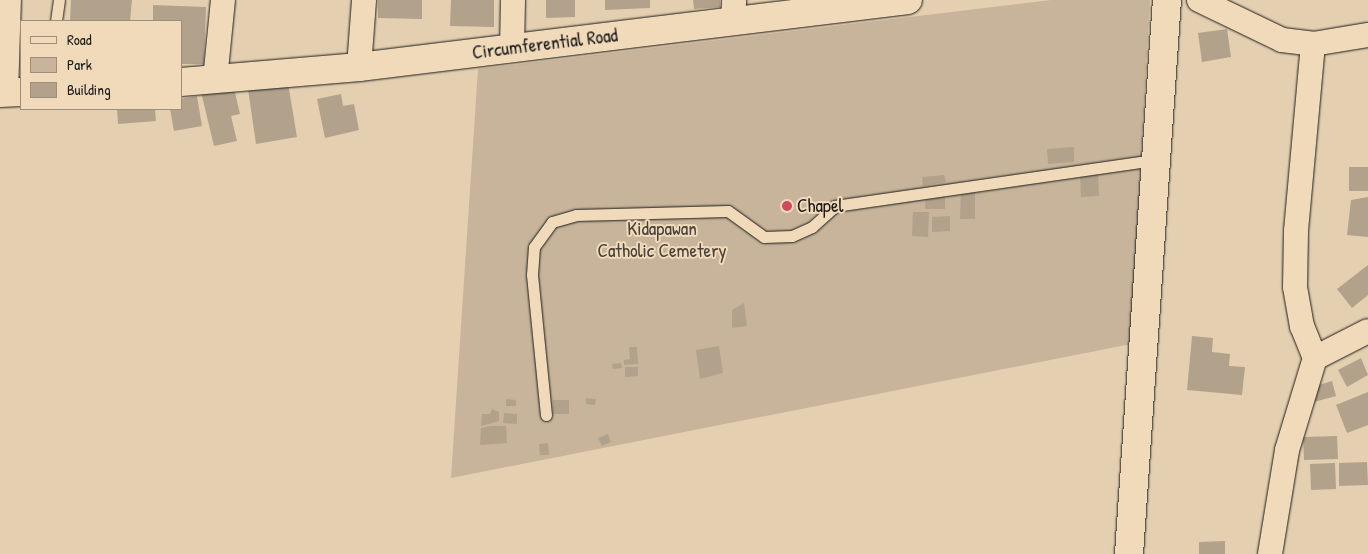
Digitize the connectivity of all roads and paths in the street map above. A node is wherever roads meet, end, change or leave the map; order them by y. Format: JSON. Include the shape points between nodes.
{"nodes":[{"id":1,"x":9,"y":0,"type":"edge"},
{"id":2,"x":59,"y":0,"type":"edge"},
{"id":3,"x":223,"y":0,"type":"edge"},
{"id":4,"x":364,"y":0,"type":"edge"},
{"id":5,"x":513,"y":0,"type":"edge"},
{"id":6,"x":908,"y":0,"type":"edge"},
{"id":7,"x":1167,"y":0,"type":"edge"},
{"id":8,"x":1199,"y":0,"type":"edge"},
{"id":9,"x":733,"y":11,"type":"edge"},
{"id":10,"x":56,"y":20,"type":"edge"},
{"id":11,"x":1368,"y":36,"type":"edge"},
{"id":12,"x":1313,"y":44,"type":"junction"},
{"id":13,"x":512,"y":48,"type":"junction"},
{"id":14,"x":359,"y":67,"type":"junction"},
{"id":15,"x":215,"y":80,"type":"junction"},
{"id":16,"x":182,"y":82,"type":"edge"},
{"id":17,"x":9,"y":93,"type":"edge"},
{"id":18,"x":1154,"y":160,"type":"junction"},
{"id":19,"x":1368,"y":331,"type":"edge"},
{"id":20,"x":1315,"y":358,"type":"junction"},
{"id":21,"x":546,"y":415,"type":"dead end"},
{"id":22,"x":1129,"y":554,"type":"edge"},
{"id":23,"x":1270,"y":554,"type":"edge"}],
"edges":[{"from":1,"to":17,"type":"street"},
{"from":2,"to":10,"type":"lane"},
{"from":3,"to":15,"type":"street"},
{"from":4,"to":14,"type":"street"},
{"from":5,"to":13,"type":"street"},
{"from":6,"to":9,"type":"street","name":"Circumferential Road"},
{"from":7,"to":18,"type":"street"},
{"from":8,"to":12,"type":"street","via":[[1282,40]]},
{"from":9,"to":13,"type":"street","name":"Circumferential Road"},
{"from":11,"to":12,"type":"street"},
{"from":12,"to":20,"type":"street","via":[[1296,231],[1295,287],[1302,326]]},
{"from":13,"to":14,"type":"street","name":"Circumferential Road"},
{"from":14,"to":15,"type":"street","name":"Circumferential Road"},
{"from":15,"to":16,"type":"street","name":"Circumferential Road"},
{"from":18,"to":21,"type":"lane","via":[[836,206],[812,227],[792,236],[764,237],[728,211],[576,215],[552,222],[534,247],[532,275]]},
{"from":18,"to":22,"type":"street"},
{"from":19,"to":20,"type":"street"},
{"from":20,"to":23,"type":"street","via":[[1287,450]]}]}
